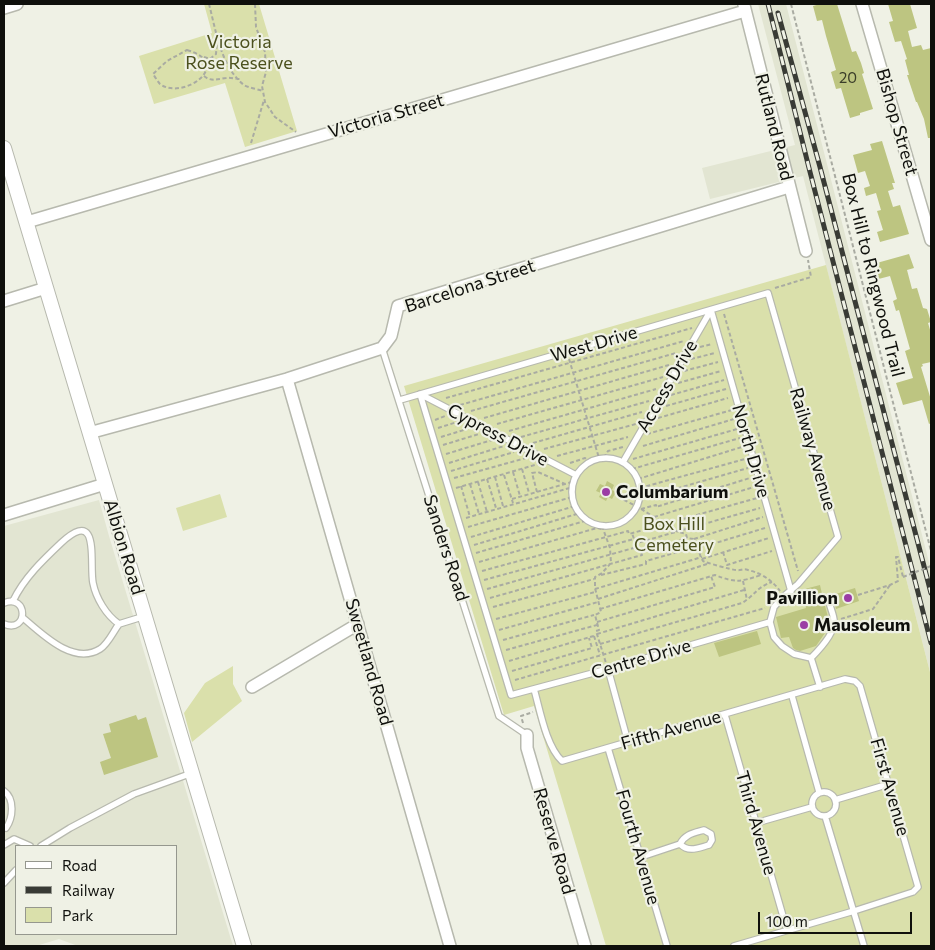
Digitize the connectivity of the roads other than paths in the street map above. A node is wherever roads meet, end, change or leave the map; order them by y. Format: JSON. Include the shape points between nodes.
{"nodes":[{"id":1,"x":17,"y":4,"type":"edge"},
{"id":2,"x":862,"y":4,"type":"edge"},
{"id":3,"x":744,"y":7,"type":"edge"},
{"id":4,"x":4,"y":8,"type":"edge"},
{"id":5,"x":4,"y":148,"type":"edge"},
{"id":6,"x":789,"y":187,"type":"junction"},
{"id":7,"x":27,"y":222,"type":"junction"},
{"id":8,"x":931,"y":238,"type":"edge"},
{"id":9,"x":806,"y":251,"type":"road end"},
{"id":10,"x":46,"y":288,"type":"junction"},
{"id":11,"x":768,"y":293,"type":"joint"},
{"id":12,"x":4,"y":301,"type":"edge"},
{"id":13,"x":711,"y":310,"type":"junction"},
{"id":14,"x":382,"y":348,"type":"junction"},
{"id":15,"x":287,"y":379,"type":"junction"},
{"id":16,"x":420,"y":394,"type":"junction"},
{"id":17,"x":400,"y":400,"type":"junction"},
{"id":18,"x":89,"y":433,"type":"junction"},
{"id":19,"x":623,"y":462,"type":"junction"},
{"id":20,"x":574,"y":481,"type":"junction"},
{"id":21,"x":105,"y":484,"type":"junction"},
{"id":22,"x":4,"y":515,"type":"edge"},
{"id":23,"x":792,"y":591,"type":"junction"},
{"id":24,"x":13,"y":601,"type":"junction"},
{"id":25,"x":829,"y":602,"type":"dead end"},
{"id":26,"x":4,"y":603,"type":"edge"},
{"id":27,"x":145,"y":616,"type":"junction"},
{"id":28,"x":22,"y":617,"type":"junction"},
{"id":29,"x":770,"y":622,"type":"junction"},
{"id":30,"x":4,"y":624,"type":"edge"},
{"id":31,"x":119,"y":624,"type":"junction"},
{"id":32,"x":358,"y":624,"type":"junction"},
{"id":33,"x":811,"y":658,"type":"junction"},
{"id":34,"x":608,"y":669,"type":"junction"},
{"id":35,"x":855,"y":682,"type":"joint"},
{"id":36,"x":252,"y":687,"type":"dead end"},
{"id":37,"x":820,"y":687,"type":"junction"},
{"id":38,"x":534,"y":688,"type":"junction"},
{"id":39,"x":792,"y":696,"type":"junction"},
{"id":40,"x":725,"y":715,"type":"junction"},
{"id":41,"x":527,"y":734,"type":"joint"},
{"id":42,"x":628,"y":742,"type":"junction"},
{"id":43,"x":608,"y":748,"type":"junction"},
{"id":44,"x":192,"y":773,"type":"junction"},
{"id":45,"x":889,"y":784,"type":"junction"},
{"id":46,"x":4,"y":791,"type":"edge"},
{"id":47,"x":819,"y":792,"type":"junction"},
{"id":48,"x":835,"y":800,"type":"junction"},
{"id":49,"x":812,"y":806,"type":"junction"},
{"id":50,"x":825,"y":816,"type":"junction"},
{"id":51,"x":756,"y":822,"type":"junction"},
{"id":52,"x":5,"y":828,"type":"edge"},
{"id":53,"x":14,"y":839,"type":"junction"},
{"id":54,"x":680,"y":844,"type":"junction"},
{"id":55,"x":4,"y":845,"type":"edge"},
{"id":56,"x":28,"y":845,"type":"edge"},
{"id":57,"x":43,"y":845,"type":"edge"},
{"id":58,"x":641,"y":857,"type":"junction"},
{"id":59,"x":15,"y":871,"type":"edge"},
{"id":60,"x":4,"y":883,"type":"edge"},
{"id":61,"x":854,"y":911,"type":"junction"},
{"id":62,"x":787,"y":930,"type":"junction"},
{"id":63,"x":244,"y":946,"type":"edge"},
{"id":64,"x":450,"y":946,"type":"edge"},
{"id":65,"x":585,"y":946,"type":"edge"},
{"id":66,"x":667,"y":946,"type":"edge"},
{"id":67,"x":734,"y":946,"type":"edge"},
{"id":68,"x":864,"y":946,"type":"edge"}],
"edges":[{"from":1,"to":4,"type":"street"},
{"from":2,"to":8,"type":"street","name":"Bishop Street"},
{"from":3,"to":6,"type":"street","name":"Rutland Road"},
{"from":3,"to":7,"type":"street","name":"Victoria Street"},
{"from":5,"to":7,"type":"street","name":"Albion Road"},
{"from":6,"to":9,"type":"street","name":"Rutland Road"},
{"from":6,"to":14,"type":"street","name":"Barcelona Street","via":[[398,306],[391,336]]},
{"from":7,"to":10,"type":"street","name":"Albion Road"},
{"from":10,"to":12,"type":"street"},
{"from":10,"to":18,"type":"street","name":"Albion Road"},
{"from":11,"to":13,"type":"lane","name":"West Drive"},
{"from":11,"to":23,"type":"lane","name":"Railway Avenue","via":[[838,538]]},
{"from":13,"to":16,"type":"lane","name":"West Drive"},
{"from":13,"to":19,"type":"lane","name":"Access Drive"},
{"from":13,"to":23,"type":"lane","name":"North Drive"},
{"from":14,"to":15,"type":"street"},
{"from":14,"to":17,"type":"lane","name":"Sanders Road"},
{"from":15,"to":18,"type":"street"},
{"from":15,"to":32,"type":"street","name":"Sweetland Road"},
{"from":16,"to":17,"type":"lane","name":"West Drive"},
{"from":16,"to":20,"type":"lane","name":"Cypress Drive","via":[[558,466]]},
{"from":16,"to":38,"type":"lane","name":"Centre Drive","via":[[511,695]]},
{"from":17,"to":41,"type":"lane","name":"Sanders Road","via":[[499,716]]},
{"from":18,"to":21,"type":"street","name":"Albion Road"},
{"from":19,"to":20,"type":"lane","via":[[602,458],[590,462]]},
{"from":19,"to":20,"type":"lane","via":[[638,479],[640,508],[619,524],[602,527],[580,513],[572,498]]},
{"from":21,"to":22,"type":"street"},
{"from":21,"to":27,"type":"street","name":"Albion Road"},
{"from":23,"to":29,"type":"lane","name":"Railway Avenue","via":[[774,607]]},
{"from":24,"to":26,"type":"lane"},
{"from":24,"to":28,"type":"lane","via":[[20,605]]},
{"from":24,"to":31,"type":"lane","via":[[19,589],[50,553],[69,535],[82,531],[91,541],[95,591],[112,619]]},
{"from":25,"to":33,"type":"lane","via":[[833,628]]},
{"from":27,"to":31,"type":"lane"},
{"from":27,"to":44,"type":"street","name":"Albion Road"},
{"from":28,"to":30,"type":"lane","via":[[14,626]]},
{"from":28,"to":31,"type":"lane","via":[[60,646],[84,653],[102,648]]},
{"from":29,"to":33,"type":"lane","via":[[774,637],[782,646],[794,654]]},
{"from":29,"to":34,"type":"lane","name":"Centre Drive"},
{"from":32,"to":36,"type":"street"},
{"from":32,"to":64,"type":"street","name":"Sweetland Road"},
{"from":33,"to":37,"type":"lane"},
{"from":34,"to":38,"type":"lane","name":"Centre Drive"},
{"from":34,"to":42,"type":"lane"},
{"from":35,"to":37,"type":"lane","name":"Fifth Avenue","via":[[845,680]]},
{"from":35,"to":45,"type":"lane","name":"First Avenue","via":[[863,693]]},
{"from":37,"to":39,"type":"lane","name":"Fifth Avenue"},
{"from":38,"to":43,"type":"lane","name":"Fifth Avenue","via":[[551,746],[562,761]]},
{"from":39,"to":40,"type":"lane","name":"Fifth Avenue"},
{"from":39,"to":47,"type":"lane"},
{"from":40,"to":42,"type":"lane","name":"Fifth Avenue"},
{"from":40,"to":51,"type":"lane","name":"Third Avenue"},
{"from":41,"to":65,"type":"street","name":"Reserve Road","via":[[527,748]]},
{"from":42,"to":43,"type":"lane","name":"Fifth Avenue"},
{"from":43,"to":58,"type":"lane","name":"Fourth Avenue"},
{"from":44,"to":57,"type":"lane","via":[[134,794]]},
{"from":44,"to":63,"type":"street","name":"Albion Road"},
{"from":45,"to":48,"type":"lane"},
{"from":45,"to":61,"type":"lane","name":"First Avenue","via":[[918,887],[913,892]]},
{"from":46,"to":52,"type":"lane","via":[[13,812],[12,820]]},
{"from":47,"to":48,"type":"lane","via":[[827,792]]},
{"from":47,"to":49,"type":"lane","via":[[812,800]]},
{"from":48,"to":50,"type":"lane","via":[[834,810]]},
{"from":49,"to":50,"type":"lane","via":[[815,813]]},
{"from":49,"to":51,"type":"lane"},
{"from":50,"to":61,"type":"lane"},
{"from":51,"to":62,"type":"lane","name":"Third Avenue"},
{"from":52,"to":53,"type":"lane"},
{"from":53,"to":55,"type":"lane"},
{"from":53,"to":56,"type":"lane"},
{"from":54,"to":54,"type":"lane","via":[[691,850],[709,845],[711,834],[704,830],[688,834]]},
{"from":54,"to":58,"type":"lane"},
{"from":58,"to":66,"type":"lane","name":"Fourth Avenue"},
{"from":59,"to":60,"type":"lane"},
{"from":61,"to":62,"type":"lane"},
{"from":61,"to":68,"type":"lane"},
{"from":62,"to":67,"type":"lane"}]}
